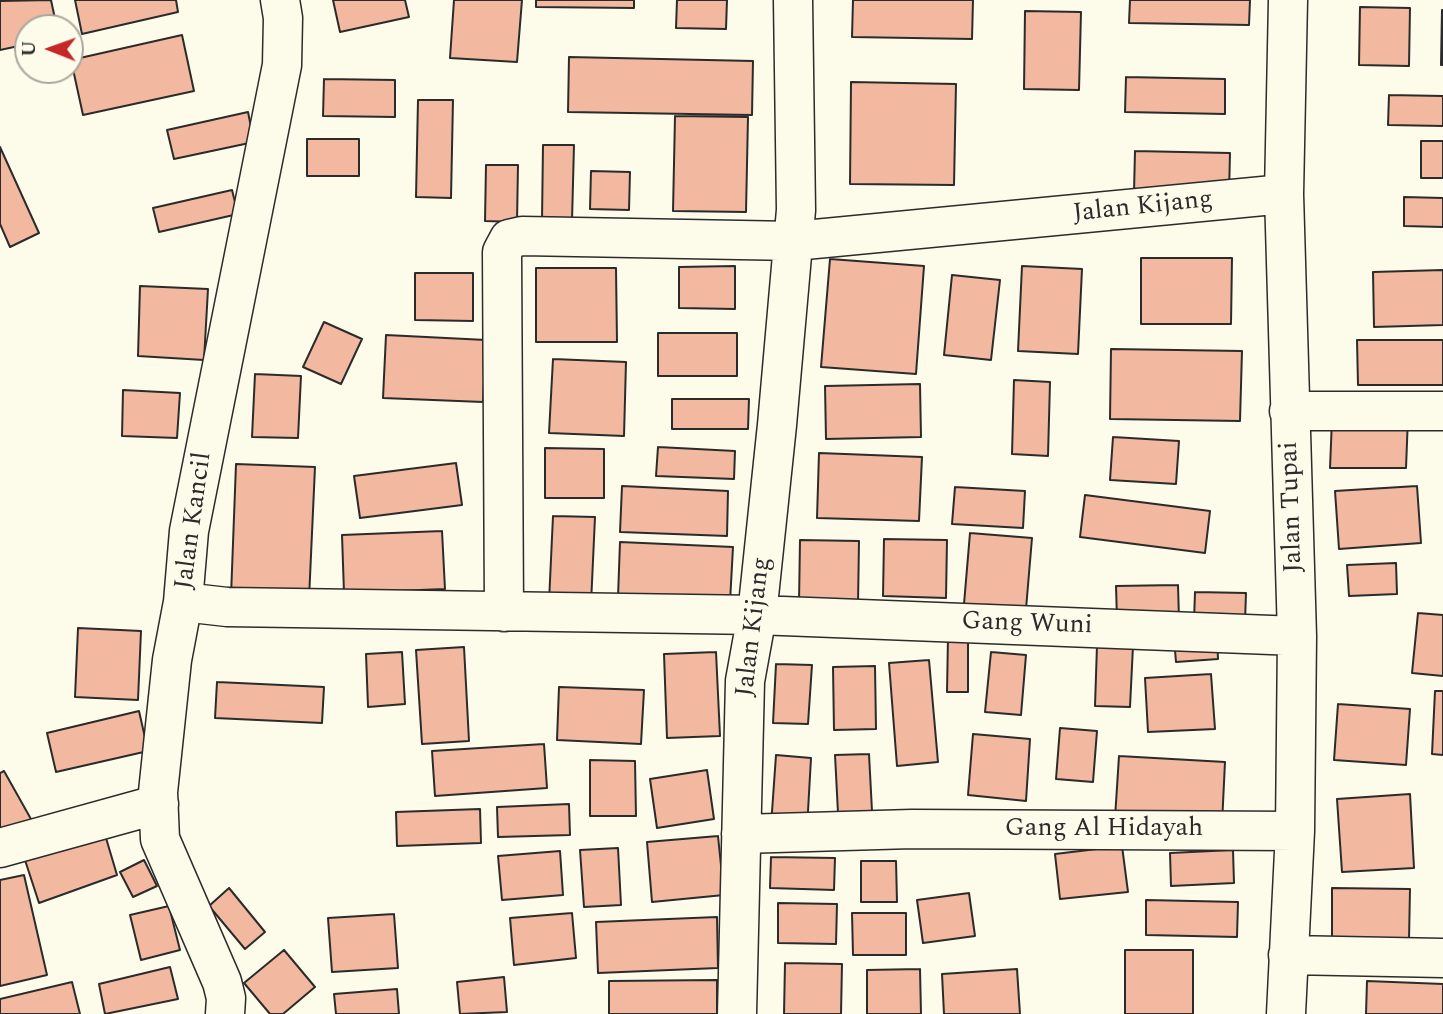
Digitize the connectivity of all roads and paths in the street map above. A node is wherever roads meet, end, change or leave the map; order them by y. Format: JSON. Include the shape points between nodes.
{"nodes":[{"id":1,"x":280,"y":0,"type":"edge"},
{"id":2,"x":793,"y":0,"type":"edge"},
{"id":3,"x":1288,"y":0,"type":"edge"},
{"id":4,"x":1284,"y":194,"type":"junction"},
{"id":5,"x":794,"y":241,"type":"junction"},
{"id":6,"x":1289,"y":411,"type":"junction"},
{"id":7,"x":1443,"y":411,"type":"edge"},
{"id":8,"x":183,"y":602,"type":"junction"},
{"id":9,"x":504,"y":612,"type":"junction"},
{"id":10,"x":757,"y":615,"type":"junction"},
{"id":11,"x":1297,"y":636,"type":"junction"},
{"id":12,"x":159,"y":804,"type":"junction"},
{"id":13,"x":1295,"y":831,"type":"junction"},
{"id":14,"x":741,"y":834,"type":"junction"},
{"id":15,"x":0,"y":848,"type":"edge"},
{"id":16,"x":1288,"y":955,"type":"junction"},
{"id":17,"x":1443,"y":958,"type":"edge"},
{"id":18,"x":225,"y":1014,"type":"edge"},
{"id":19,"x":737,"y":1014,"type":"edge"},
{"id":20,"x":1286,"y":1014,"type":"edge"}],
"edges":[{"from":1,"to":8,"type":"street","name":"Jalan Kancil","via":[[282,65],[189,531]]},
{"from":2,"to":5,"type":"street","name":"Jalan Kijang"},
{"from":3,"to":4,"type":"street","name":"Jalan Tupai"},
{"from":4,"to":5,"type":"street","name":"Jalan Kijang"},
{"from":4,"to":6,"type":"street","name":"Jalan Tupai"},
{"from":5,"to":9,"type":"street","name":"Jalan Kijang","via":[[509,239],[502,251]]},
{"from":5,"to":10,"type":"street","name":"Jalan Kijang"},
{"from":6,"to":7,"type":"street"},
{"from":6,"to":11,"type":"street","name":"Jalan Tupai"},
{"from":8,"to":9,"type":"street","name":"Jalan Kancil","via":[[227,607]]},
{"from":8,"to":12,"type":"street","via":[[172,660]]},
{"from":9,"to":10,"type":"street","name":"Jalan Kancil"},
{"from":10,"to":11,"type":"street","name":"Gang Wuni"},
{"from":10,"to":14,"type":"street","name":"Jalan Kijang","via":[[745,681]]},
{"from":11,"to":13,"type":"street","name":"Jalan Tupai"},
{"from":12,"to":15,"type":"street"},
{"from":12,"to":18,"type":"street","via":[[160,839],[222,982]]},
{"from":13,"to":14,"type":"street","name":"Gang Al Hidayah","via":[[912,828]]},
{"from":13,"to":16,"type":"street","name":"Jalan Tupai"},
{"from":14,"to":19,"type":"street","name":"Jalan Kijang"},
{"from":16,"to":17,"type":"street"},
{"from":16,"to":20,"type":"street","name":"Jalan Tupai"}]}
